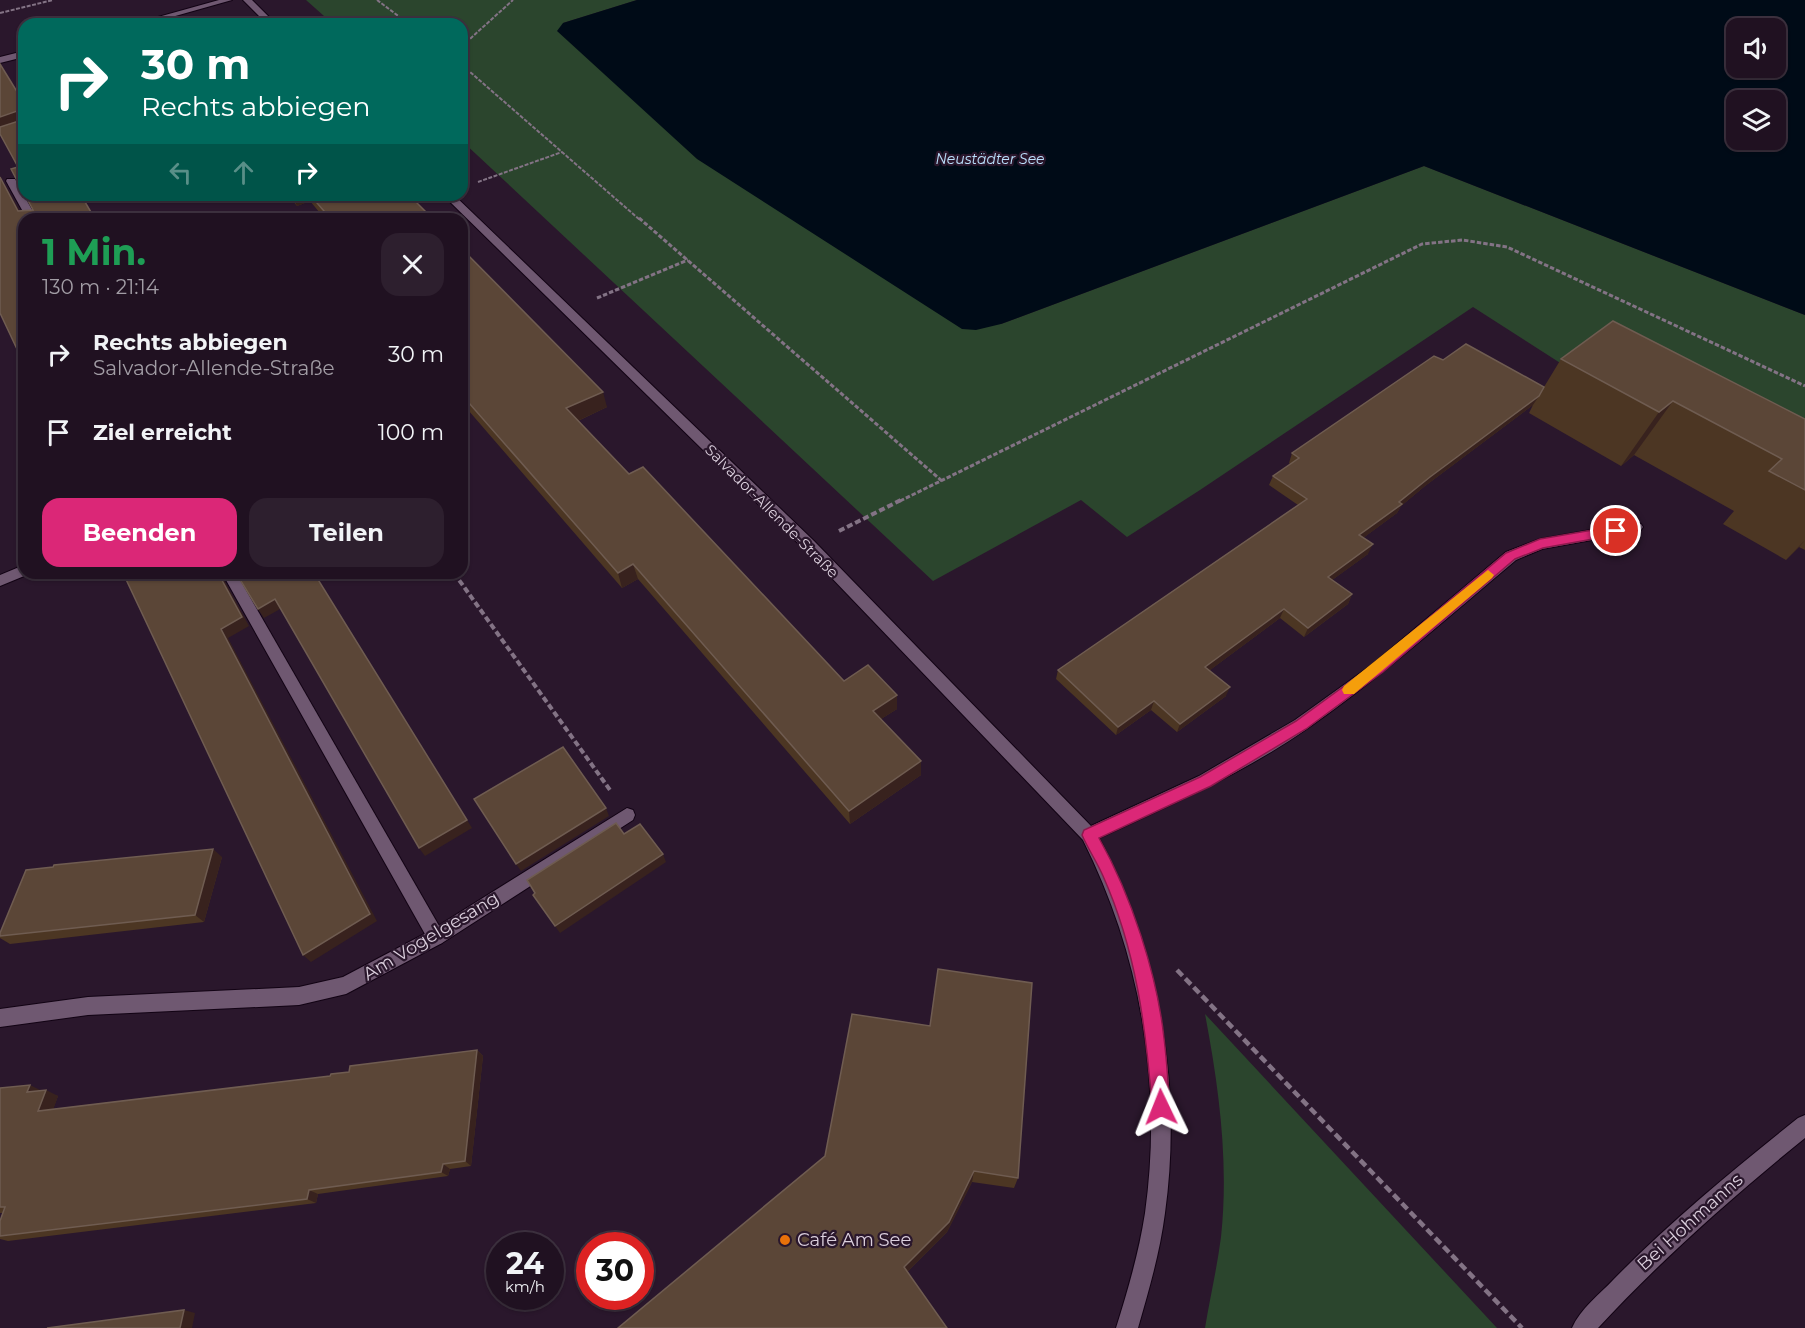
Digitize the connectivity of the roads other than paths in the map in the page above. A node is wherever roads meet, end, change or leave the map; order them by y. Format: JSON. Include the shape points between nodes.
{"nodes":[{"id":1,"x":228,"y":0,"type":"edge"},
{"id":2,"x":247,"y":0,"type":"edge"},
{"id":3,"x":160,"y":18,"type":"edge"},
{"id":4,"x":266,"y":18,"type":"edge"},
{"id":5,"x":18,"y":56,"type":"edge"},
{"id":6,"x":0,"y":60,"type":"edge"},
{"id":7,"x":11,"y":181,"type":"edge"},
{"id":8,"x":18,"y":194,"type":"edge"},
{"id":9,"x":454,"y":201,"type":"edge"},
{"id":10,"x":466,"y":213,"type":"edge"},
{"id":11,"x":468,"y":214,"type":"edge"},
{"id":12,"x":1636,"y":528,"type":"dead end"},
{"id":13,"x":18,"y":573,"type":"edge"},
{"id":14,"x":232,"y":579,"type":"edge"},
{"id":15,"x":0,"y":581,"type":"edge"},
{"id":16,"x":627,"y":815,"type":"road end"},
{"id":17,"x":1089,"y":835,"type":"junction"},
{"id":18,"x":435,"y":937,"type":"junction"},
{"id":19,"x":0,"y":1018,"type":"edge"},
{"id":20,"x":1805,"y":1125,"type":"edge"},
{"id":21,"x":1127,"y":1328,"type":"edge"},
{"id":22,"x":1583,"y":1328,"type":"edge"}],
"edges":[{"from":1,"to":3,"type":"street"},
{"from":2,"to":4,"type":"street"},
{"from":5,"to":6,"type":"street"},
{"from":7,"to":8,"type":"street"},
{"from":9,"to":10,"type":"street","name":"Salvador-Allende-Straße"},
{"from":11,"to":17,"type":"street","name":"Salvador-Allende-Straße","via":[[809,545]]},
{"from":12,"to":17,"type":"street","via":[[1549,542],[1511,556],[1378,668],[1301,725],[1205,781]]},
{"from":13,"to":15,"type":"street"},
{"from":14,"to":18,"type":"street"},
{"from":16,"to":18,"type":"street","name":"Am Vogelgesang"},
{"from":17,"to":21,"type":"street","name":"Salvador-Allende-Straße","via":[[1115,886],[1140,961],[1161,1090],[1157,1197],[1143,1274]]},
{"from":18,"to":19,"type":"street","name":"Am Vogelgesang","via":[[358,980],[306,995],[88,1006]]},
{"from":20,"to":22,"type":"street","name":"Bei Hohmanns","via":[[1694,1216]]}]}
